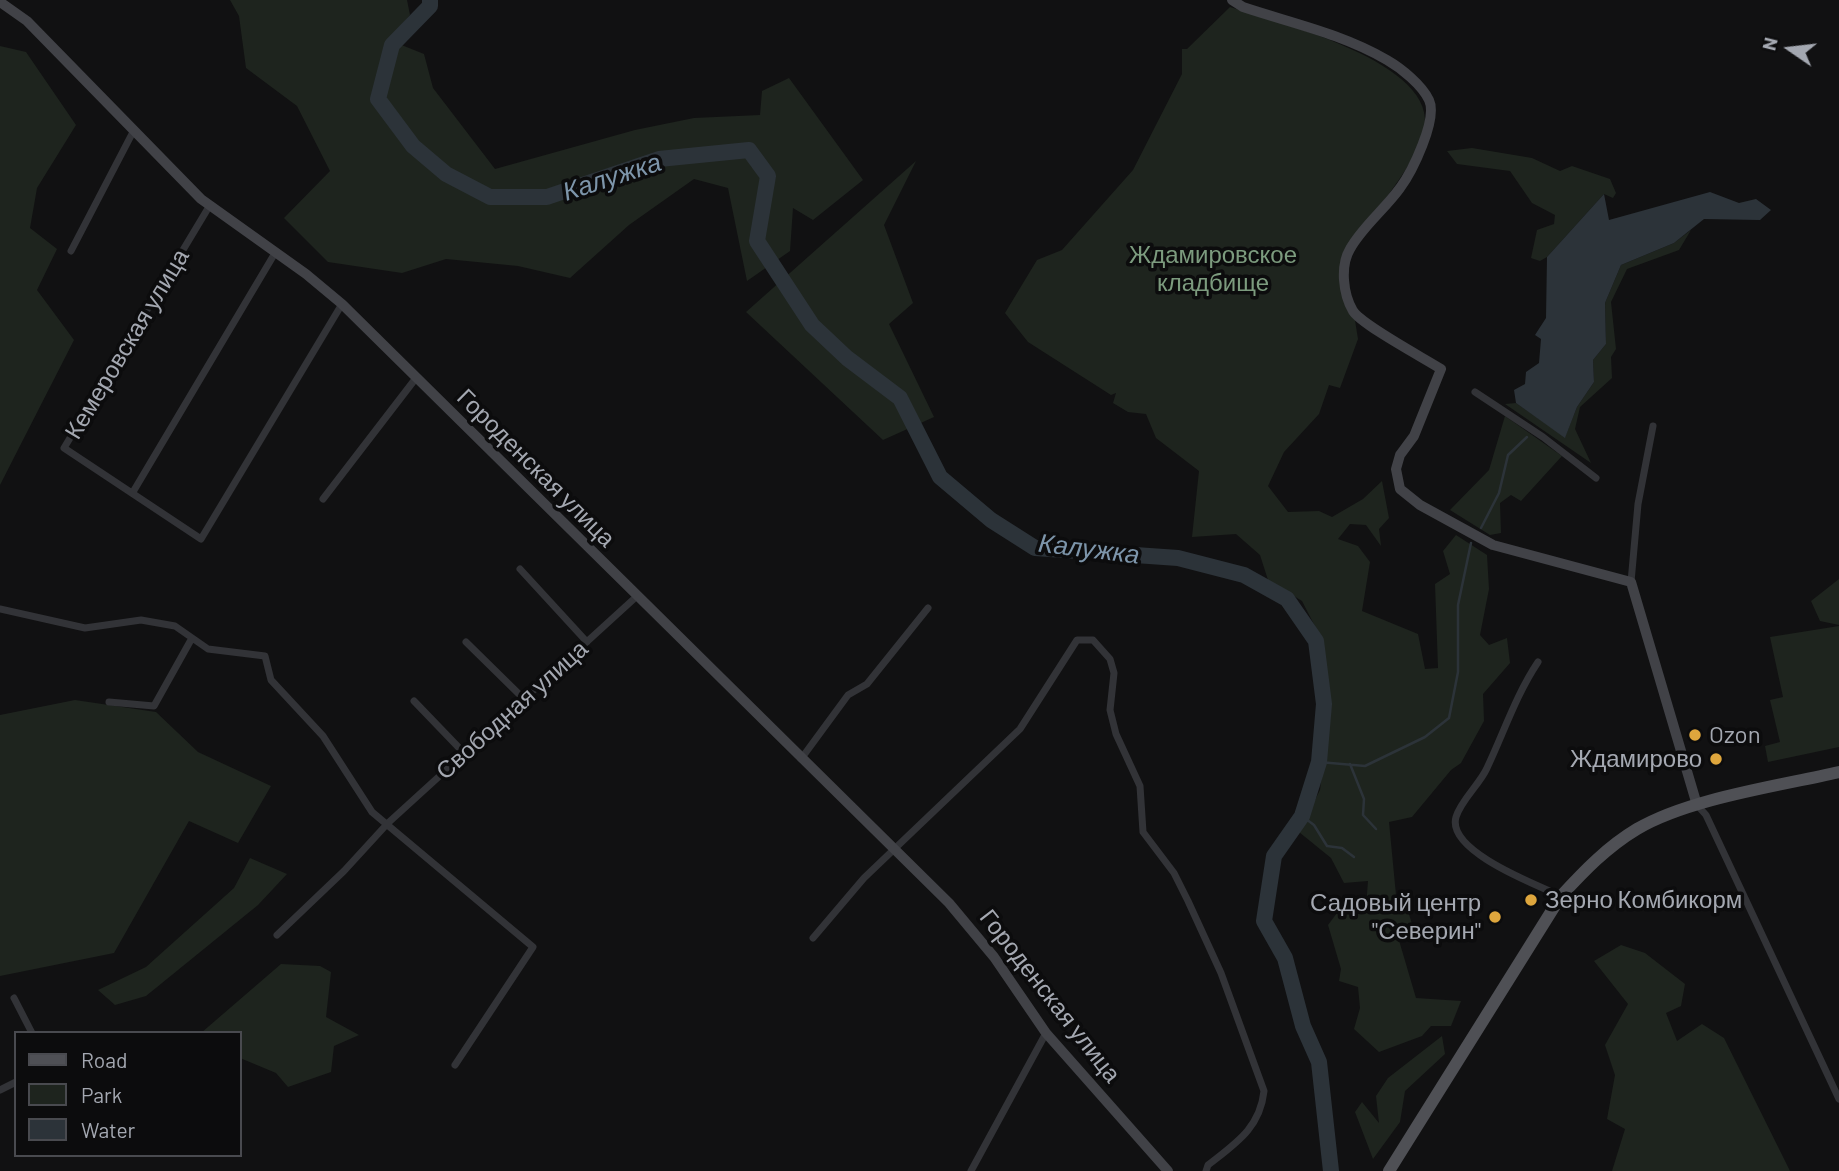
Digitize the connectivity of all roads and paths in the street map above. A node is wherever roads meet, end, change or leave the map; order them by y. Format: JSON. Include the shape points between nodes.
{"nodes":[{"id":1,"x":1232,"y":0,"type":"edge"},
{"id":2,"x":0,"y":2,"type":"edge"},
{"id":3,"x":134,"y":130,"type":"junction"},
{"id":4,"x":210,"y":205,"type":"junction"},
{"id":5,"x":71,"y":251,"type":"dead end"},
{"id":6,"x":275,"y":253,"type":"junction"},
{"id":7,"x":342,"y":304,"type":"junction"},
{"id":8,"x":416,"y":378,"type":"junction"},
{"id":9,"x":1475,"y":392,"type":"dead end"},
{"id":10,"x":1653,"y":426,"type":"dead end"},
{"id":11,"x":1596,"y":478,"type":"dead end"},
{"id":12,"x":134,"y":492,"type":"junction"},
{"id":13,"x":323,"y":499,"type":"dead end"},
{"id":14,"x":520,"y":569,"type":"dead end"},
{"id":15,"x":1630,"y":582,"type":"junction"},
{"id":16,"x":636,"y":597,"type":"junction"},
{"id":17,"x":0,"y":608,"type":"edge"},
{"id":18,"x":928,"y":608,"type":"dead end"},
{"id":19,"x":192,"y":638,"type":"junction"},
{"id":20,"x":466,"y":642,"type":"dead end"},
{"id":21,"x":587,"y":642,"type":"junction"},
{"id":22,"x":1538,"y":662,"type":"dead end"},
{"id":23,"x":524,"y":699,"type":"junction"},
{"id":24,"x":414,"y":701,"type":"dead end"},
{"id":25,"x":109,"y":702,"type":"dead end"},
{"id":26,"x":464,"y":753,"type":"junction"},
{"id":27,"x":801,"y":759,"type":"junction"},
{"id":28,"x":1839,"y":772,"type":"edge"},
{"id":29,"x":1698,"y":805,"type":"junction"},
{"id":30,"x":388,"y":823,"type":"junction"},
{"id":31,"x":895,"y":851,"type":"junction"},
{"id":32,"x":1561,"y":896,"type":"junction"},
{"id":33,"x":277,"y":934,"type":"dead end"},
{"id":34,"x":813,"y":938,"type":"dead end"},
{"id":35,"x":14,"y":998,"type":"dead end"},
{"id":36,"x":31,"y":1031,"type":"edge"},
{"id":37,"x":1046,"y":1033,"type":"junction"},
{"id":38,"x":455,"y":1065,"type":"dead end"},
{"id":39,"x":1839,"y":1099,"type":"edge"},
{"id":40,"x":971,"y":1171,"type":"edge"},
{"id":41,"x":1168,"y":1171,"type":"edge"},
{"id":42,"x":1206,"y":1171,"type":"edge"},
{"id":43,"x":1389,"y":1171,"type":"edge"}],
"edges":[{"from":1,"to":15,"type":"street","via":[[1389,60],[1429,100],[1431,119],[1402,187],[1349,250],[1343,275],[1352,310],[1363,322],[1441,369],[1414,436],[1400,455],[1396,469],[1400,489],[1493,545]]},
{"from":2,"to":3,"type":"street","name":"Городенская улица","via":[[27,21]]},
{"from":3,"to":4,"type":"street","name":"Городенская улица"},
{"from":3,"to":5,"type":"street"},
{"from":4,"to":6,"type":"street","name":"Городенская улица"},
{"from":4,"to":12,"type":"street","name":"Кемеровская улица","via":[[64,448]]},
{"from":6,"to":7,"type":"street","name":"Городенская улица"},
{"from":6,"to":12,"type":"street"},
{"from":7,"to":8,"type":"street","name":"Городенская улица"},
{"from":7,"to":12,"type":"street","name":"Кемеровская улица","via":[[201,538]]},
{"from":8,"to":13,"type":"street"},
{"from":8,"to":16,"type":"street","name":"Городенская улица"},
{"from":9,"to":11,"type":"street"},
{"from":10,"to":15,"type":"street"},
{"from":14,"to":21,"type":"street"},
{"from":15,"to":29,"type":"street"},
{"from":16,"to":21,"type":"street","name":"Свободная улица"},
{"from":16,"to":27,"type":"street","name":"Городенская улица"},
{"from":17,"to":19,"type":"street","via":[[85,628],[141,620],[175,626]]},
{"from":18,"to":27,"type":"street","via":[[867,684],[848,695]]},
{"from":19,"to":25,"type":"street","via":[[154,706]]},
{"from":19,"to":30,"type":"street","via":[[208,649],[265,656],[271,680],[323,736],[372,812]]},
{"from":20,"to":23,"type":"street"},
{"from":21,"to":23,"type":"street","name":"Свободная улица"},
{"from":22,"to":32,"type":"street","via":[[1520,688],[1486,771],[1456,817],[1456,831],[1490,863]]},
{"from":23,"to":26,"type":"street","name":"Свободная улица"},
{"from":24,"to":26,"type":"street"},
{"from":26,"to":30,"type":"street","name":"Свободная улица"},
{"from":27,"to":31,"type":"street","name":"Городенская улица"},
{"from":28,"to":29,"type":"main road"},
{"from":29,"to":32,"type":"main road","via":[[1639,828],[1595,860]]},
{"from":29,"to":39,"type":"street"},
{"from":30,"to":33,"type":"street","name":"Свободная улица"},
{"from":30,"to":38,"type":"street","via":[[533,947]]},
{"from":31,"to":34,"type":"street","via":[[864,878]]},
{"from":31,"to":37,"type":"street","name":"Городенская улица","via":[[979,939]]},
{"from":31,"to":42,"type":"street","via":[[1020,729],[1077,640],[1087,638],[1100,645],[1114,673],[1110,710],[1116,734],[1140,786],[1143,832],[1174,873],[1188,901],[1221,973],[1264,1091],[1262,1106],[1247,1135]]},
{"from":32,"to":43,"type":"main road"},
{"from":35,"to":36,"type":"street"},
{"from":37,"to":40,"type":"street"},
{"from":37,"to":41,"type":"street","name":"Городенская улица"}]}
